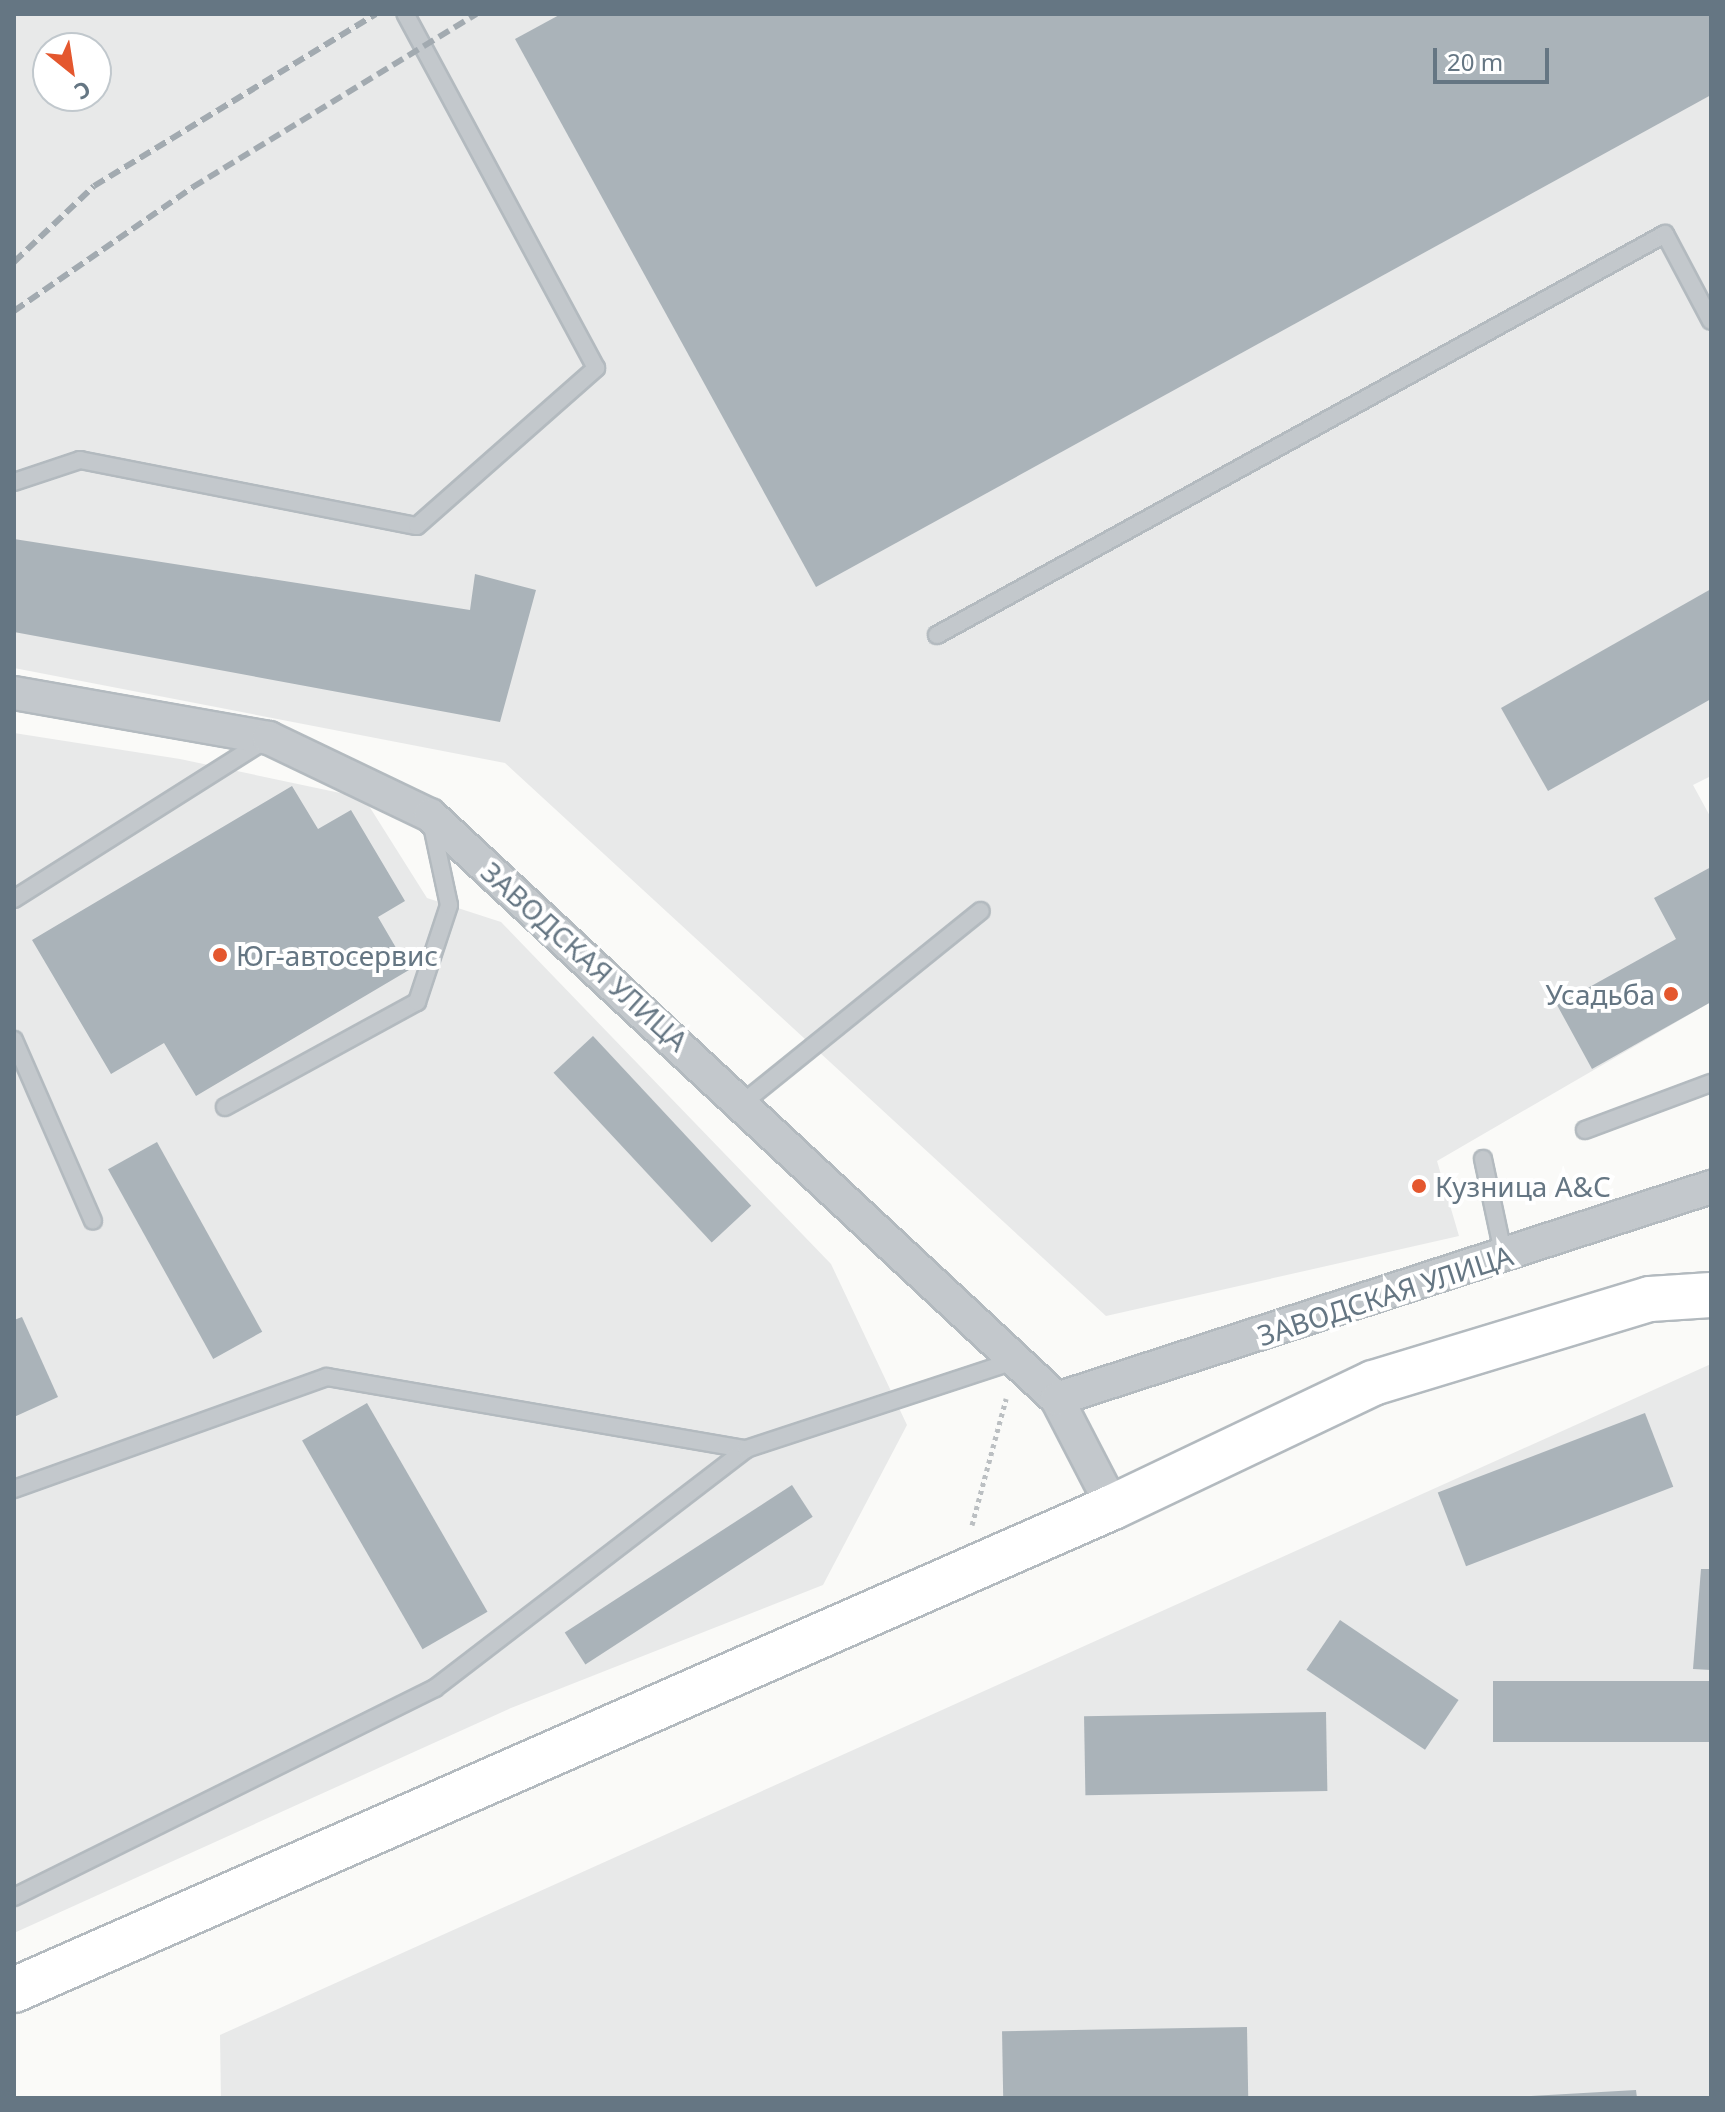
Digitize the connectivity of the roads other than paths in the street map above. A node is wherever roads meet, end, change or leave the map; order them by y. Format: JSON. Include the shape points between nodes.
{"nodes":[{"id":1,"x":405,"y":14,"type":"edge"},
{"id":2,"x":1711,"y":321,"type":"edge"},
{"id":3,"x":14,"y":482,"type":"edge"},
{"id":4,"x":937,"y":635,"type":"dead end"},
{"id":5,"x":14,"y":693,"type":"edge"},
{"id":6,"x":269,"y":738,"type":"junction"},
{"id":7,"x":430,"y":815,"type":"junction"},
{"id":8,"x":14,"y":899,"type":"edge"},
{"id":9,"x":981,"y":911,"type":"dead end"},
{"id":10,"x":14,"y":1040,"type":"edge"},
{"id":11,"x":1711,"y":1083,"type":"edge"},
{"id":12,"x":744,"y":1102,"type":"junction"},
{"id":13,"x":225,"y":1107,"type":"dead end"},
{"id":14,"x":1585,"y":1130,"type":"dead end"},
{"id":15,"x":1483,"y":1159,"type":"dead end"},
{"id":16,"x":1711,"y":1187,"type":"edge"},
{"id":17,"x":93,"y":1221,"type":"dead end"},
{"id":18,"x":1504,"y":1257,"type":"junction"},
{"id":19,"x":1711,"y":1295,"type":"edge"},
{"id":20,"x":1016,"y":1360,"type":"junction"},
{"id":21,"x":1057,"y":1399,"type":"junction"},
{"id":22,"x":746,"y":1449,"type":"junction"},
{"id":23,"x":14,"y":1489,"type":"edge"},
{"id":24,"x":1113,"y":1507,"type":"junction"},
{"id":25,"x":14,"y":1897,"type":"edge"},
{"id":26,"x":14,"y":1990,"type":"edge"}],
"edges":[{"from":1,"to":3,"type":"lane","via":[[596,368],[417,526],[80,460]]},
{"from":2,"to":4,"type":"lane","via":[[1665,234]]},
{"from":5,"to":6,"type":"street","name":"ЗАВОДСКАЯ УЛИЦА"},
{"from":6,"to":7,"type":"street","name":"ЗАВОДСКАЯ УЛИЦА"},
{"from":6,"to":8,"type":"lane"},
{"from":7,"to":12,"type":"street","name":"ЗАВОДСКАЯ УЛИЦА"},
{"from":7,"to":13,"type":"lane","via":[[449,905],[417,1002]]},
{"from":9,"to":12,"type":"lane"},
{"from":10,"to":17,"type":"lane"},
{"from":11,"to":14,"type":"lane"},
{"from":12,"to":20,"type":"street","name":"ЗАВОДСКАЯ УЛИЦА"},
{"from":15,"to":18,"type":"lane"},
{"from":16,"to":18,"type":"street","name":"ЗАВОДСКАЯ УЛИЦА"},
{"from":18,"to":21,"type":"street","name":"ЗАВОДСКАЯ УЛИЦА"},
{"from":19,"to":24,"type":"main road","via":[[1650,1299],[1373,1383]]},
{"from":20,"to":21,"type":"street","name":"ЗАВОДСКАЯ УЛИЦА"},
{"from":20,"to":22,"type":"lane"},
{"from":21,"to":24,"type":"street","name":"ЗАВОДСКАЯ УЛИЦА"},
{"from":22,"to":23,"type":"lane","via":[[327,1377]]},
{"from":22,"to":25,"type":"lane","via":[[435,1688]]},
{"from":24,"to":26,"type":"main road"}]}
